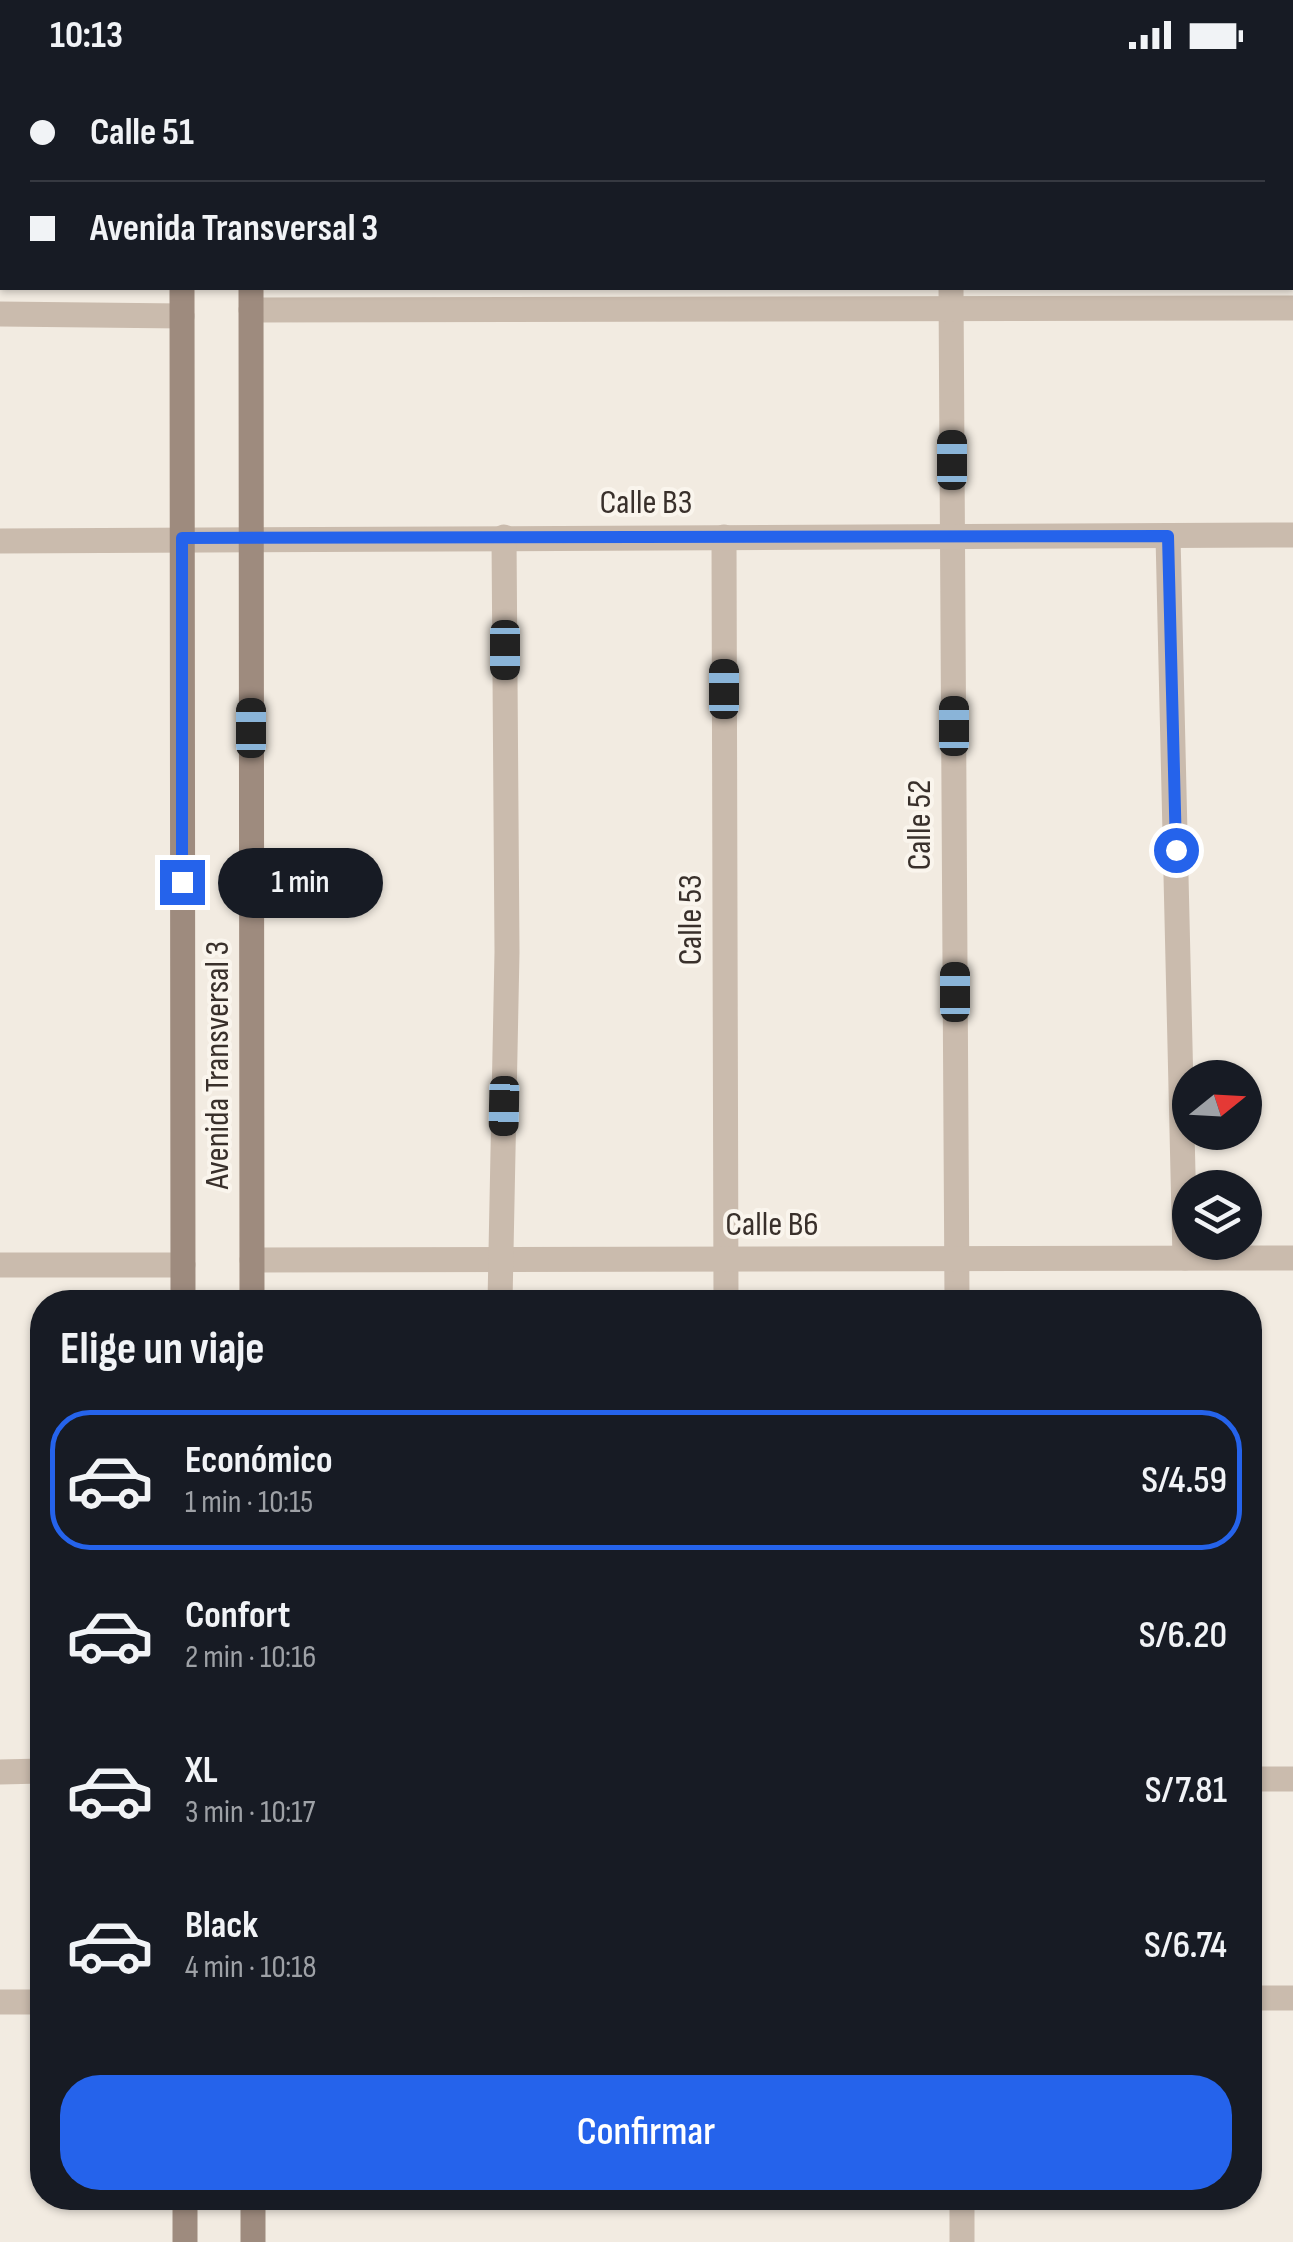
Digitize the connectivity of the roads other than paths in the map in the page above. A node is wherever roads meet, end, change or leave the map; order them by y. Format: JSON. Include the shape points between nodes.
{"nodes":[{"id":1,"x":182,"y":290,"type":"edge"},
{"id":2,"x":951,"y":298,"type":"edge"},
{"id":3,"x":251,"y":299,"type":"edge"},
{"id":4,"x":1293,"y":308,"type":"edge"},
{"id":5,"x":0,"y":314,"type":"edge"},
{"id":6,"x":182,"y":316,"type":"junction"},
{"id":7,"x":1293,"y":535,"type":"edge"},
{"id":8,"x":952,"y":536,"type":"junction"},
{"id":9,"x":1168,"y":536,"type":"junction"},
{"id":10,"x":724,"y":537,"type":"junction"},
{"id":11,"x":182,"y":538,"type":"junction"},
{"id":12,"x":251,"y":538,"type":"junction"},
{"id":13,"x":504,"y":538,"type":"junction"},
{"id":14,"x":0,"y":541,"type":"edge"},
{"id":15,"x":1184,"y":1170,"type":"edge"},
{"id":16,"x":956,"y":1258,"type":"junction"},
{"id":17,"x":1172,"y":1258,"type":"edge"},
{"id":18,"x":1262,"y":1258,"type":"edge"},
{"id":19,"x":1293,"y":1258,"type":"edge"},
{"id":20,"x":500,"y":1259,"type":"junction"},
{"id":21,"x":726,"y":1259,"type":"junction"},
{"id":22,"x":252,"y":1260,"type":"junction"},
{"id":23,"x":183,"y":1265,"type":"junction"},
{"id":24,"x":0,"y":1266,"type":"edge"},
{"id":25,"x":183,"y":1290,"type":"edge"},
{"id":26,"x":252,"y":1290,"type":"edge"},
{"id":27,"x":500,"y":1290,"type":"edge"},
{"id":28,"x":726,"y":1290,"type":"edge"},
{"id":29,"x":957,"y":1290,"type":"edge"},
{"id":30,"x":0,"y":1772,"type":"edge"},
{"id":31,"x":30,"y":1772,"type":"edge"},
{"id":32,"x":1262,"y":1779,"type":"edge"},
{"id":33,"x":1293,"y":1779,"type":"edge"},
{"id":34,"x":1262,"y":1998,"type":"edge"},
{"id":35,"x":1293,"y":1998,"type":"edge"},
{"id":36,"x":0,"y":2002,"type":"edge"},
{"id":37,"x":30,"y":2002,"type":"edge"},
{"id":38,"x":185,"y":2210,"type":"edge"},
{"id":39,"x":253,"y":2210,"type":"edge"},
{"id":40,"x":962,"y":2210,"type":"edge"},
{"id":41,"x":185,"y":2242,"type":"edge"},
{"id":42,"x":254,"y":2242,"type":"edge"},
{"id":43,"x":962,"y":2242,"type":"edge"}],
"edges":[{"from":1,"to":6,"type":"street","name":"Avenida Transversal 3"},
{"from":2,"to":3,"type":"street"},
{"from":2,"to":4,"type":"street"},
{"from":2,"to":8,"type":"street","name":"Calle 52"},
{"from":3,"to":12,"type":"street","name":"Avenida Transversal 3"},
{"from":5,"to":6,"type":"street"},
{"from":6,"to":11,"type":"street","name":"Avenida Transversal 3"},
{"from":7,"to":9,"type":"street","name":"Calle B3"},
{"from":8,"to":9,"type":"street","name":"Calle B3"},
{"from":8,"to":10,"type":"street","name":"Calle B3"},
{"from":8,"to":16,"type":"street","name":"Calle 52"},
{"from":9,"to":15,"type":"street"},
{"from":10,"to":13,"type":"street","name":"Calle B3"},
{"from":10,"to":21,"type":"street","name":"Calle 53"},
{"from":11,"to":12,"type":"street","name":"Calle B3"},
{"from":11,"to":14,"type":"street","name":"Calle B3"},
{"from":11,"to":23,"type":"street","name":"Avenida Transversal 3"},
{"from":12,"to":13,"type":"street","name":"Calle B3"},
{"from":12,"to":22,"type":"street","name":"Avenida Transversal 3"},
{"from":13,"to":20,"type":"street","via":[[508,952]]},
{"from":16,"to":17,"type":"street","name":"Calle B6"},
{"from":16,"to":21,"type":"street","name":"Calle B6"},
{"from":16,"to":29,"type":"street","name":"Calle 52"},
{"from":18,"to":19,"type":"street","name":"Calle B6"},
{"from":20,"to":21,"type":"street","name":"Calle B6"},
{"from":20,"to":22,"type":"street","name":"Calle B6"},
{"from":20,"to":27,"type":"street"},
{"from":21,"to":28,"type":"street","name":"Calle 53"},
{"from":22,"to":26,"type":"street","name":"Avenida Transversal 3"},
{"from":23,"to":24,"type":"street"},
{"from":23,"to":25,"type":"street","name":"Avenida Transversal 3"},
{"from":30,"to":31,"type":"street"},
{"from":32,"to":33,"type":"street"},
{"from":34,"to":35,"type":"street"},
{"from":36,"to":37,"type":"street"},
{"from":38,"to":41,"type":"street"},
{"from":39,"to":42,"type":"street"},
{"from":40,"to":43,"type":"street"}]}
